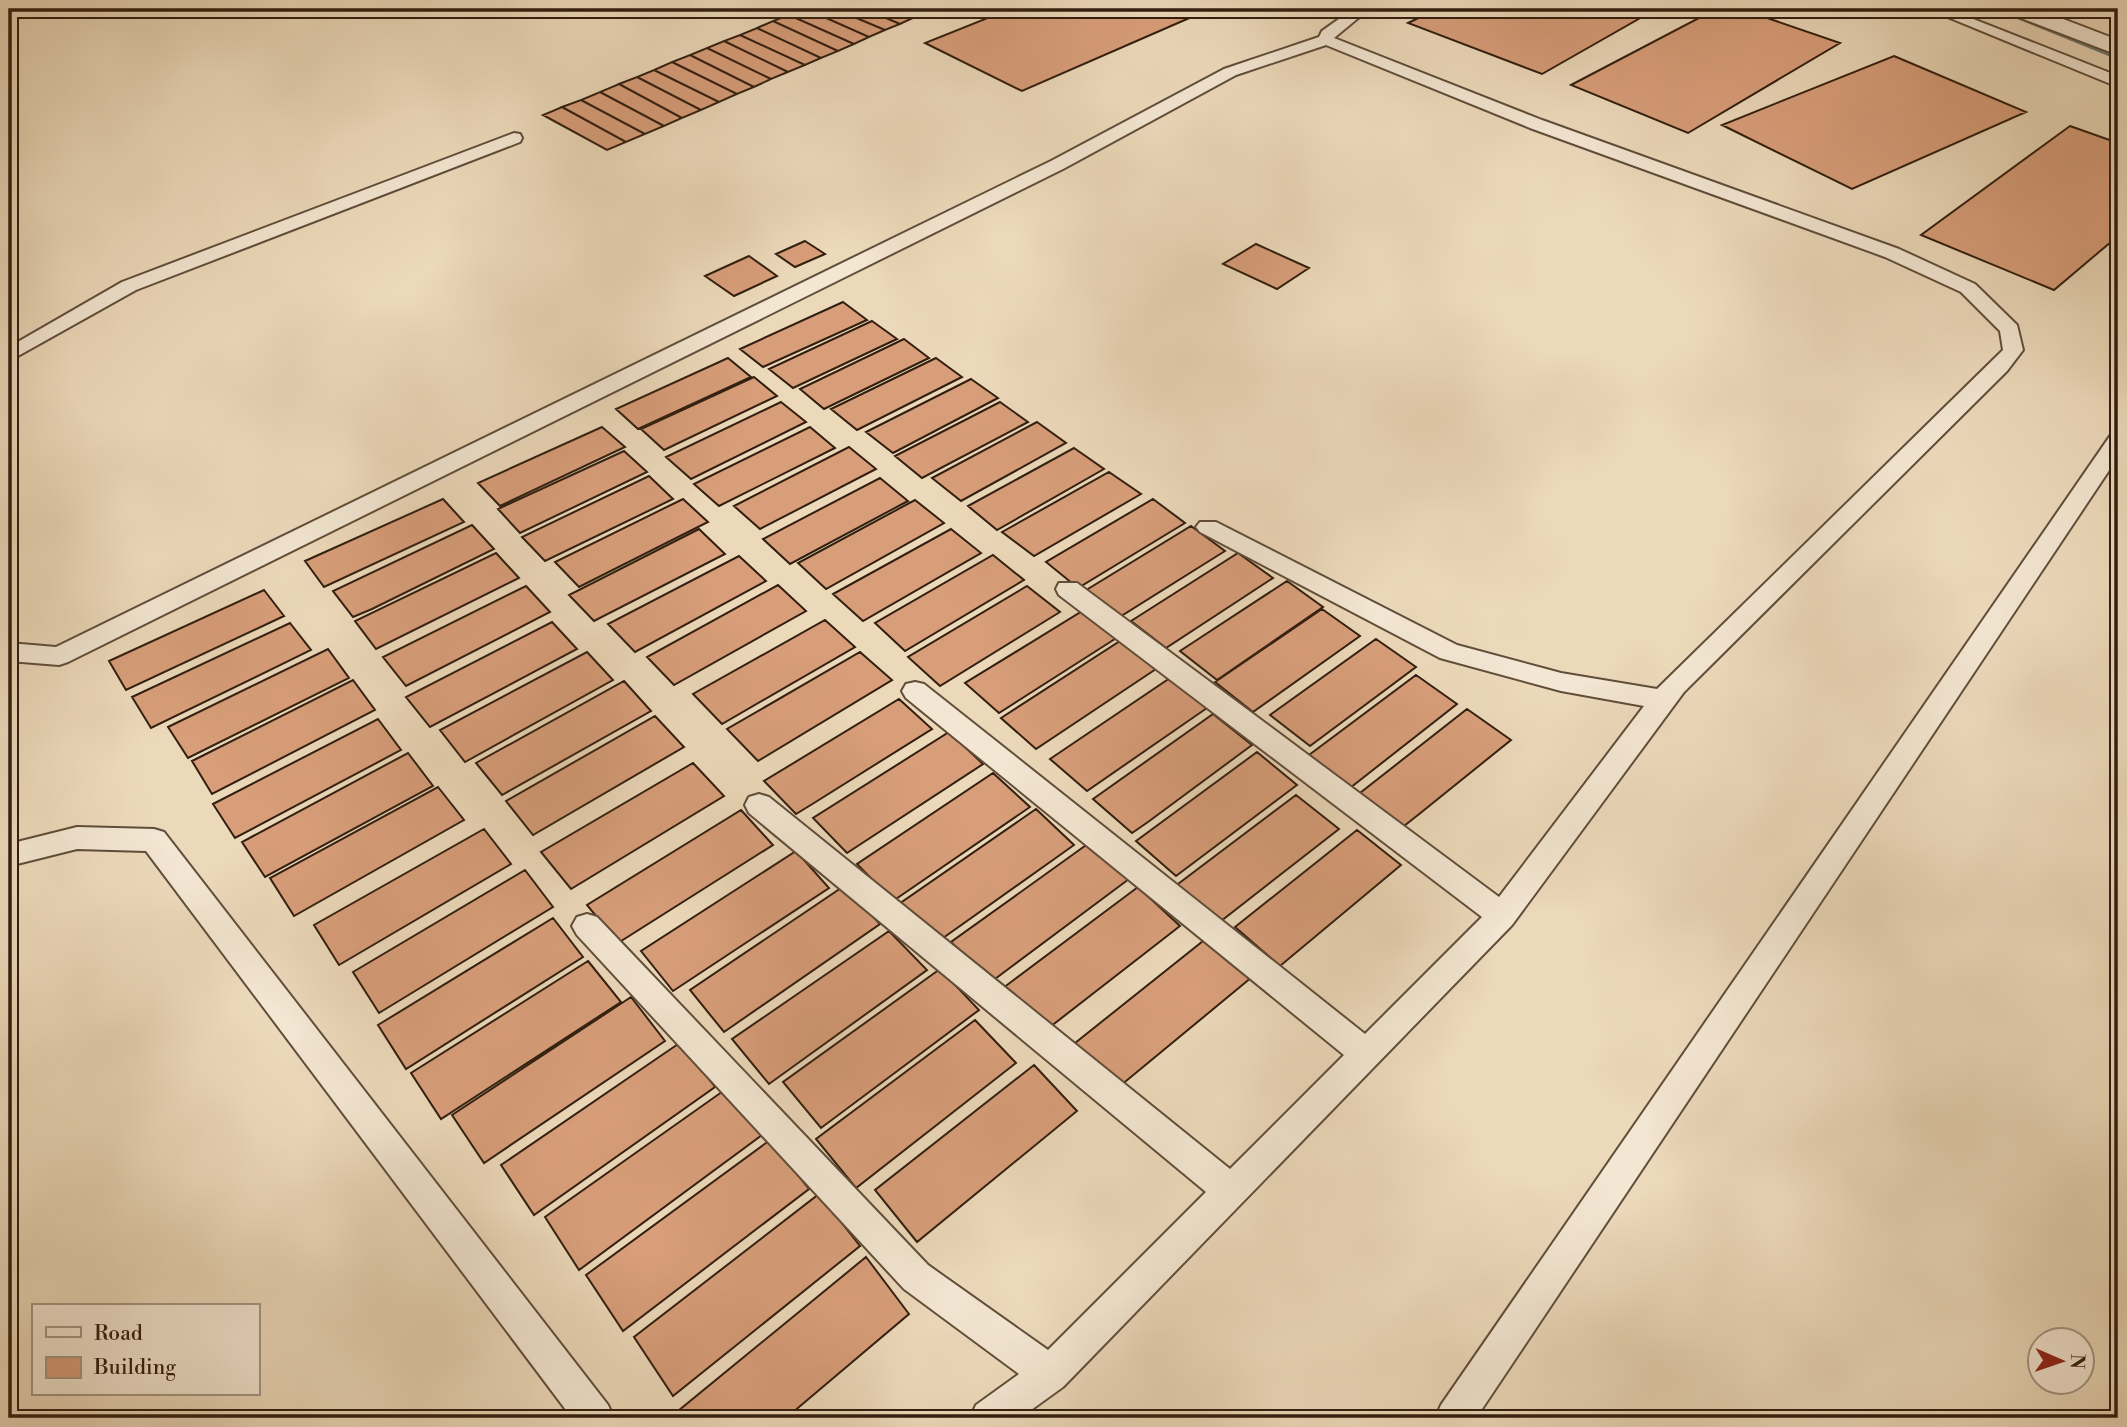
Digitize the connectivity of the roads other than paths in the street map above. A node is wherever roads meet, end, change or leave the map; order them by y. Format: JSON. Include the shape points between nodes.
{"nodes":[{"id":1,"x":1362,"y":9,"type":"edge"},
{"id":2,"x":1935,"y":9,"type":"edge"},
{"id":3,"x":2018,"y":9,"type":"edge"},
{"id":4,"x":1326,"y":40,"type":"junction"},
{"id":5,"x":2118,"y":48,"type":"edge"},
{"id":6,"x":2118,"y":82,"type":"edge"},
{"id":7,"x":514,"y":138,"type":"dead end"},
{"id":8,"x":9,"y":355,"type":"edge"},
{"id":9,"x":2118,"y":440,"type":"edge"},
{"id":10,"x":1208,"y":527,"type":"dead end"},
{"id":11,"x":1068,"y":589,"type":"dead end"},
{"id":12,"x":9,"y":652,"type":"edge"},
{"id":13,"x":915,"y":691,"type":"dead end"},
{"id":14,"x":1664,"y":700,"type":"junction"},
{"id":15,"x":759,"y":805,"type":"dead end"},
{"id":16,"x":9,"y":855,"type":"edge"},
{"id":17,"x":1502,"y":916,"type":"junction"},
{"id":18,"x":587,"y":926,"type":"dead end"},
{"id":19,"x":1366,"y":1054,"type":"junction"},
{"id":20,"x":1231,"y":1191,"type":"junction"},
{"id":21,"x":1050,"y":1374,"type":"junction"},
{"id":22,"x":595,"y":1418,"type":"edge"},
{"id":23,"x":989,"y":1418,"type":"edge"},
{"id":24,"x":1454,"y":1418,"type":"edge"}],
"edges":[{"from":1,"to":4,"type":"lane"},
{"from":2,"to":6,"type":"lane"},
{"from":3,"to":5,"type":"street"},
{"from":4,"to":12,"type":"lane","via":[[1230,72],[1057,166],[59,656]]},
{"from":4,"to":14,"type":"lane","via":[[1536,124],[1892,253],[1968,288],[2010,329],[2013,350],[2000,366]]},
{"from":7,"to":8,"type":"lane","via":[[129,286]]},
{"from":9,"to":24,"type":"lane"},
{"from":10,"to":14,"type":"lane","via":[[1449,652],[1561,682]]},
{"from":11,"to":17,"type":"lane"},
{"from":13,"to":19,"type":"lane"},
{"from":14,"to":17,"type":"lane"},
{"from":15,"to":20,"type":"lane"},
{"from":16,"to":22,"type":"lane","via":[[77,838],[154,840]]},
{"from":17,"to":19,"type":"lane"},
{"from":18,"to":21,"type":"lane","via":[[916,1277]]},
{"from":19,"to":20,"type":"lane"},
{"from":20,"to":21,"type":"lane"},
{"from":21,"to":23,"type":"lane"}]}
